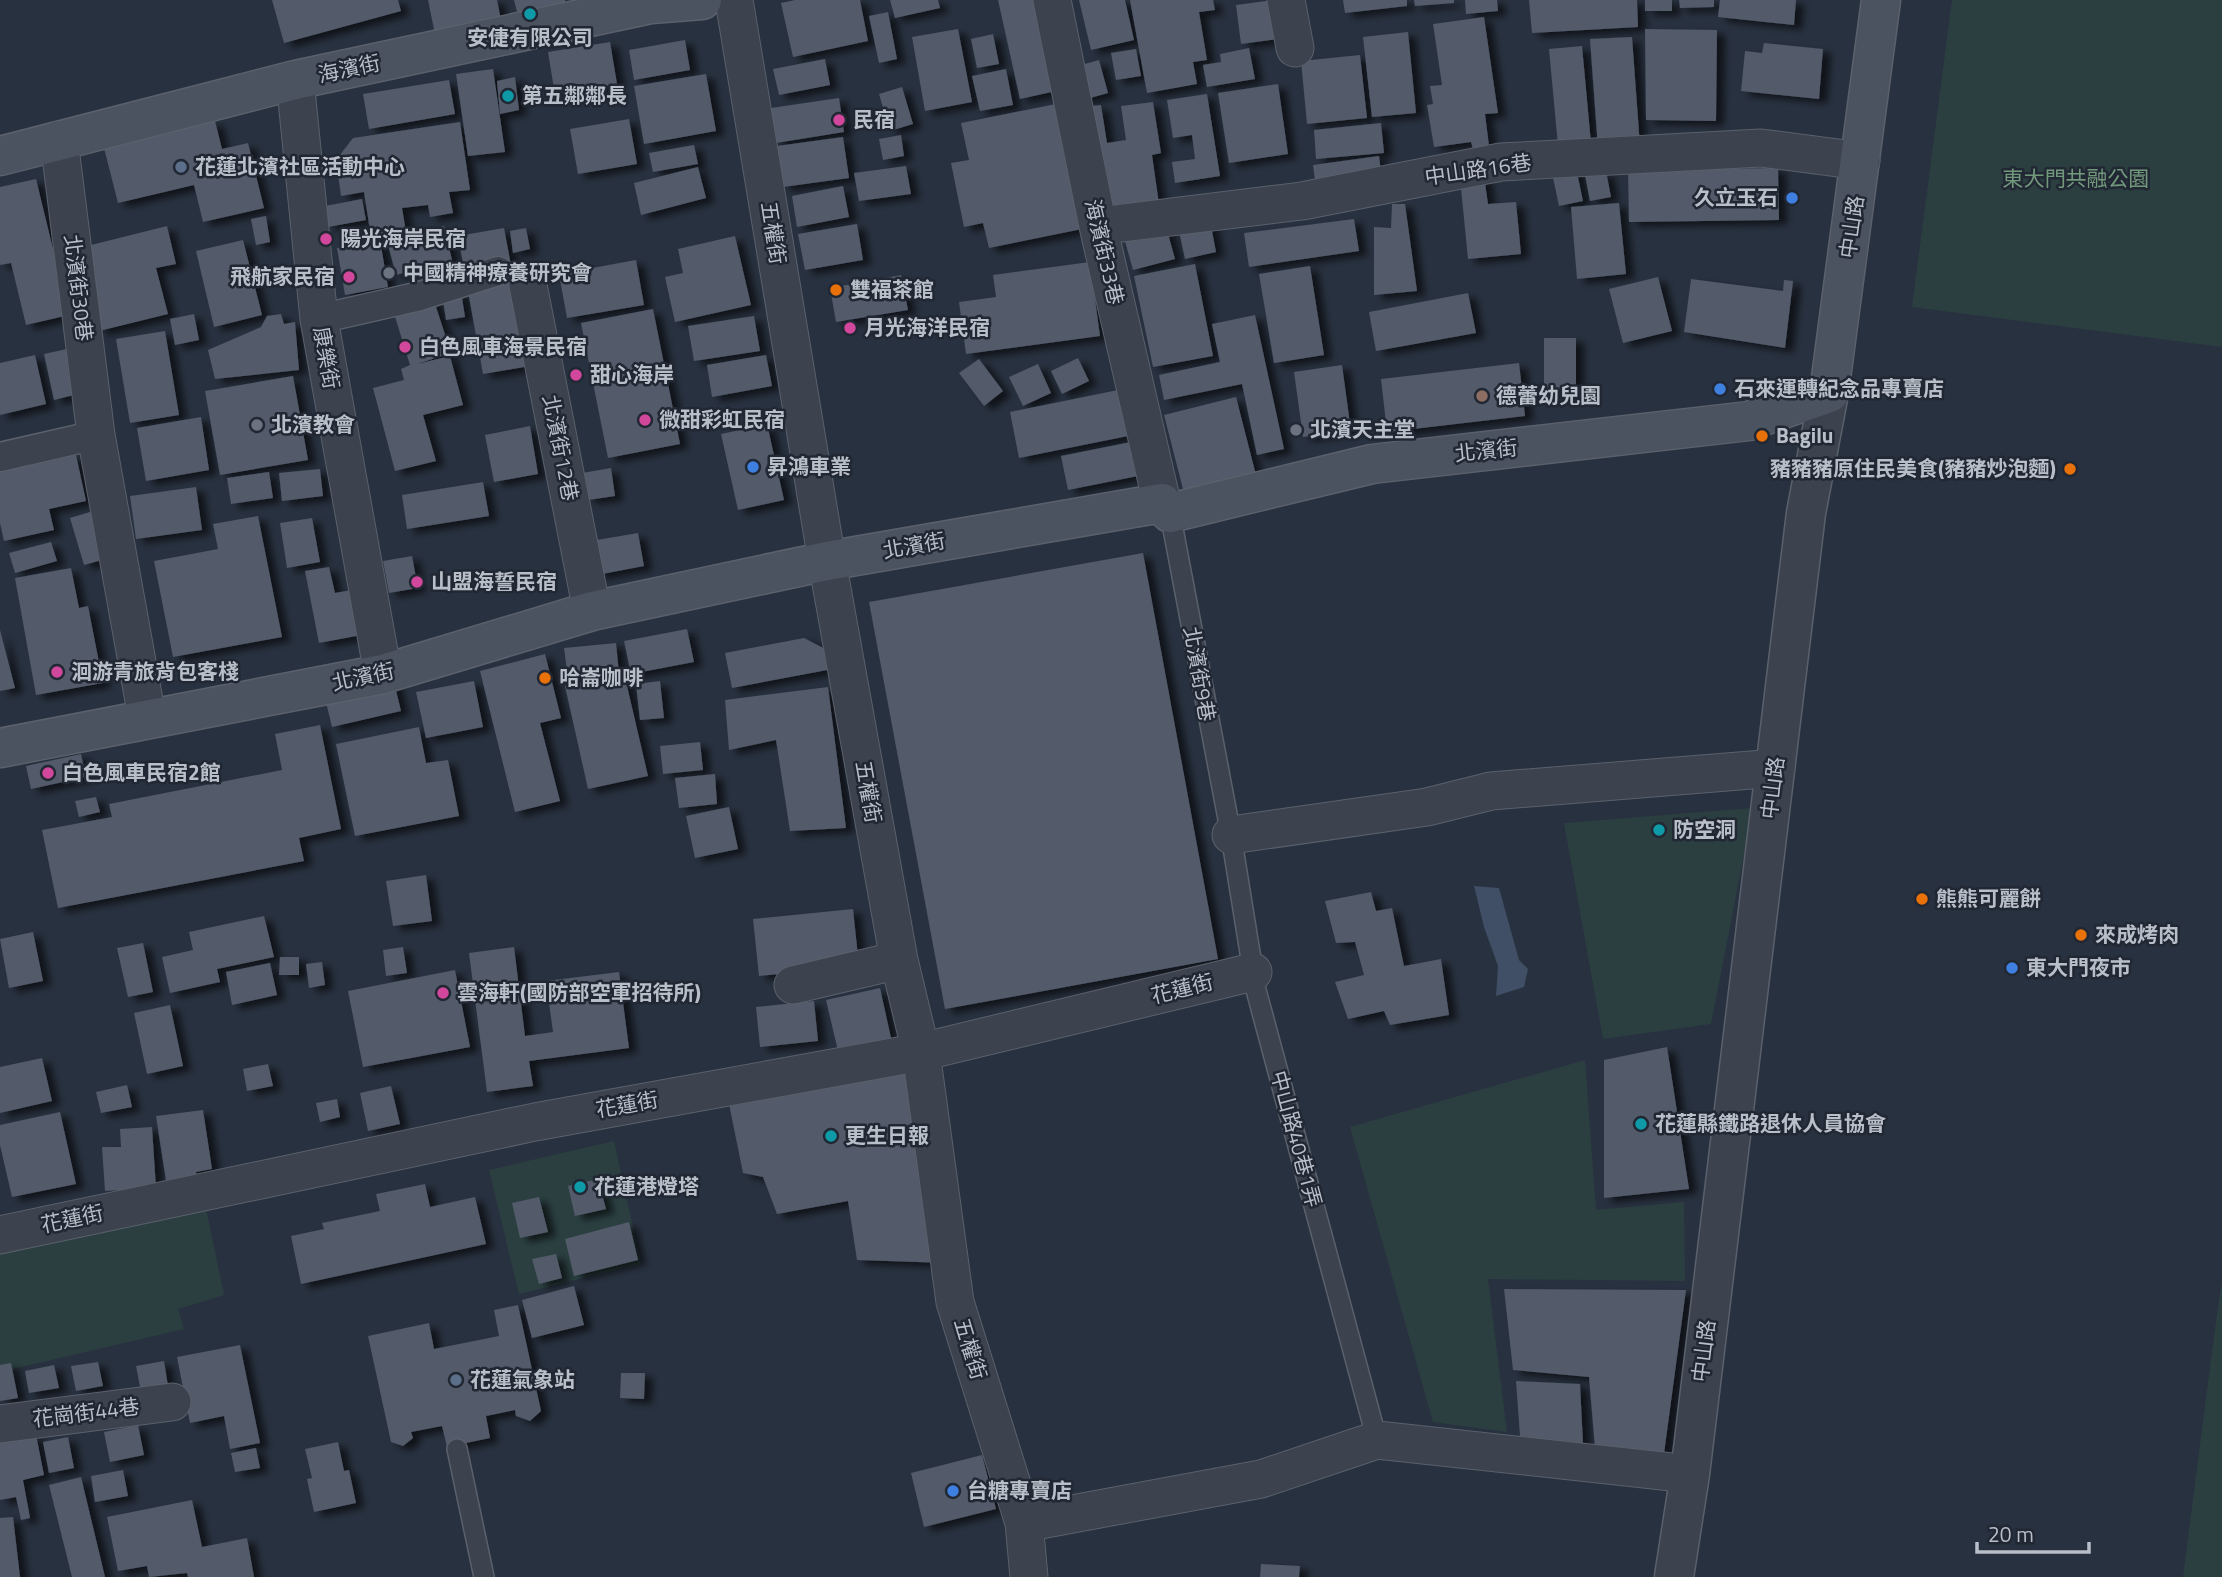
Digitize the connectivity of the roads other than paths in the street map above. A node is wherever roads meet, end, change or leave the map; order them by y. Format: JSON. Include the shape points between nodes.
{"nodes":[{"id":1,"x":702,"y":0,"type":"edge"},
{"id":2,"x":734,"y":0,"type":"edge"},
{"id":3,"x":1052,"y":0,"type":"edge"},
{"id":4,"x":1286,"y":0,"type":"edge"},
{"id":5,"x":1881,"y":0,"type":"edge"},
{"id":6,"x":1294,"y":48,"type":"dead end"},
{"id":7,"x":295,"y":80,"type":"junction"},
{"id":8,"x":59,"y":140,"type":"junction"},
{"id":9,"x":0,"y":156,"type":"edge"},
{"id":10,"x":1861,"y":161,"type":"junction"},
{"id":11,"x":1098,"y":226,"type":"junction"},
{"id":12,"x":513,"y":278,"type":"joint"},
{"id":13,"x":319,"y":319,"type":"junction"},
{"id":14,"x":1829,"y":393,"type":"junction"},
{"id":15,"x":96,"y":435,"type":"junction"},
{"id":16,"x":0,"y":457,"type":"edge"},
{"id":17,"x":1166,"y":508,"type":"junction"},
{"id":18,"x":827,"y":561,"type":"junction"},
{"id":19,"x":592,"y":611,"type":"junction"},
{"id":20,"x":383,"y":674,"type":"junction"},
{"id":21,"x":147,"y":717,"type":"junction"},
{"id":22,"x":0,"y":748,"type":"edge"},
{"id":23,"x":1776,"y":768,"type":"junction"},
{"id":24,"x":1231,"y":835,"type":"junction"},
{"id":25,"x":899,"y":960,"type":"junction"},
{"id":26,"x":1253,"y":972,"type":"junction"},
{"id":27,"x":793,"y":985,"type":"dead end"},
{"id":28,"x":920,"y":1052,"type":"junction"},
{"id":29,"x":0,"y":1235,"type":"edge"},
{"id":30,"x":172,"y":1402,"type":"dead end"},
{"id":31,"x":0,"y":1424,"type":"edge"},
{"id":32,"x":1377,"y":1440,"type":"junction"},
{"id":33,"x":457,"y":1448,"type":"dead end"},
{"id":34,"x":1690,"y":1474,"type":"junction"},
{"id":35,"x":1024,"y":1522,"type":"junction"},
{"id":36,"x":484,"y":1577,"type":"edge"},
{"id":37,"x":1029,"y":1577,"type":"edge"},
{"id":38,"x":1674,"y":1577,"type":"edge"}],
"edges":[{"from":1,"to":7,"type":"main road","name":"海濱街","via":[[651,4]]},
{"from":2,"to":18,"type":"street","name":"五權街"},
{"from":3,"to":11,"type":"street","name":"海濱街33巷"},
{"from":4,"to":6,"type":"street"},
{"from":5,"to":10,"type":"main road","name":"中山路"},
{"from":7,"to":8,"type":"main road","name":"海濱街"},
{"from":7,"to":13,"type":"street","name":"康樂街"},
{"from":8,"to":9,"type":"main road","name":"海濱街"},
{"from":8,"to":15,"type":"street","name":"北濱街30巷"},
{"from":10,"to":11,"type":"street","name":"中山路16巷","via":[[1761,148],[1501,162],[1302,201]]},
{"from":10,"to":14,"type":"main road","name":"中山路"},
{"from":11,"to":17,"type":"street","name":"海濱街33巷"},
{"from":12,"to":13,"type":"street"},
{"from":12,"to":19,"type":"street","name":"北濱街12巷"},
{"from":13,"to":20,"type":"street","name":"康樂街"},
{"from":14,"to":17,"type":"main road","name":"北濱街","via":[[1749,421],[1372,464]]},
{"from":14,"to":23,"type":"street","name":"中山路","via":[[1806,513]]},
{"from":15,"to":16,"type":"street"},
{"from":15,"to":21,"type":"street","name":"北濱街30巷"},
{"from":17,"to":18,"type":"main road","name":"北濱街"},
{"from":17,"to":24,"type":"lane","name":"北濱街9巷"},
{"from":18,"to":19,"type":"main road","name":"北濱街"},
{"from":18,"to":25,"type":"street","name":"五權街"},
{"from":19,"to":20,"type":"main road","name":"北濱街"},
{"from":20,"to":21,"type":"main road","name":"北濱街"},
{"from":21,"to":22,"type":"main road","name":"北濱街"},
{"from":23,"to":24,"type":"street","via":[[1491,791],[1427,807]]},
{"from":23,"to":34,"type":"street","name":"中山路"},
{"from":24,"to":26,"type":"lane","name":"中山路40巷1弄"},
{"from":25,"to":27,"type":"street"},
{"from":25,"to":28,"type":"street","name":"五權街"},
{"from":26,"to":28,"type":"street","name":"花蓮街"},
{"from":26,"to":32,"type":"lane","name":"中山路40巷1弄"},
{"from":28,"to":29,"type":"street","name":"花蓮街","via":[[534,1122]]},
{"from":28,"to":35,"type":"street","name":"五權街","via":[[955,1302]]},
{"from":30,"to":31,"type":"street","name":"花崗街44巷"},
{"from":32,"to":34,"type":"street"},
{"from":32,"to":35,"type":"street","via":[[1261,1479]]},
{"from":33,"to":36,"type":"lane"},
{"from":34,"to":38,"type":"street","name":"中山路"},
{"from":35,"to":37,"type":"street","name":"五權街"}]}
